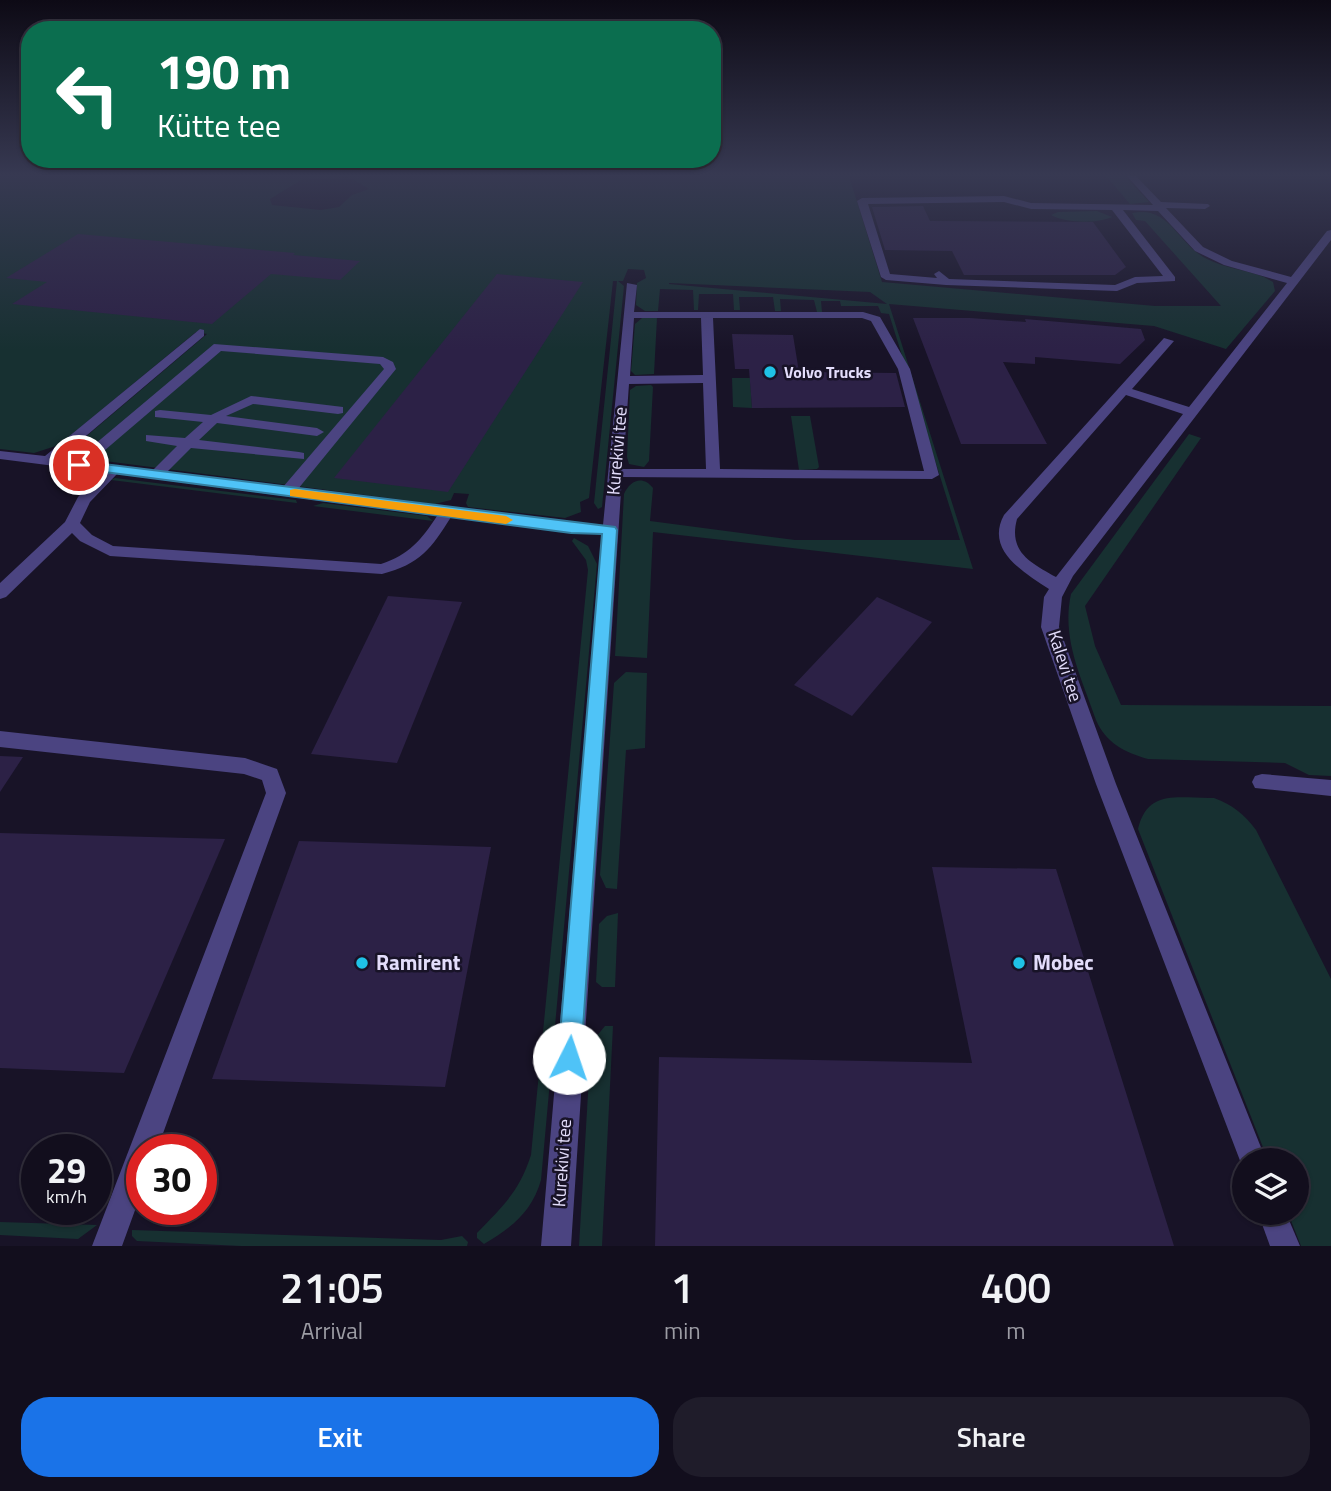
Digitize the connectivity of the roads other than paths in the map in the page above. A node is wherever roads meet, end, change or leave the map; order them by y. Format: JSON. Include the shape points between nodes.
{"nodes":[{"id":1,"x":872,"y":234,"type":"edge"},
{"id":2,"x":1136,"y":234,"type":"edge"},
{"id":3,"x":1186,"y":234,"type":"edge"},
{"id":4,"x":1330,"y":234,"type":"edge"},
{"id":5,"x":935,"y":270,"type":"dead end"},
{"id":6,"x":1293,"y":281,"type":"junction"},
{"id":7,"x":946,"y":282,"type":"junction"},
{"id":8,"x":631,"y":285,"type":"dead end"},
{"id":9,"x":629,"y":315,"type":"junction"},
{"id":10,"x":707,"y":315,"type":"junction"},
{"id":11,"x":200,"y":334,"type":"dead end"},
{"id":12,"x":1168,"y":341,"type":"dead end"},
{"id":13,"x":709,"y":379,"type":"junction"},
{"id":14,"x":623,"y":380,"type":"junction"},
{"id":15,"x":1123,"y":390,"type":"junction"},
{"id":16,"x":338,"y":410,"type":"dead end"},
{"id":17,"x":1191,"y":412,"type":"junction"},
{"id":18,"x":160,"y":414,"type":"dead end"},
{"id":19,"x":214,"y":419,"type":"junction"},
{"id":20,"x":317,"y":432,"type":"dead end"},
{"id":21,"x":151,"y":438,"type":"dead end"},
{"id":22,"x":188,"y":443,"type":"junction"},
{"id":23,"x":0,"y":455,"type":"edge"},
{"id":24,"x":299,"y":456,"type":"dead end"},
{"id":25,"x":48,"y":461,"type":"junction"},
{"id":26,"x":79,"y":465,"type":"junction"},
{"id":27,"x":113,"y":470,"type":"junction"},
{"id":28,"x":615,"y":473,"type":"junction"},
{"id":29,"x":713,"y":474,"type":"junction"},
{"id":30,"x":156,"y":475,"type":"junction"},
{"id":31,"x":287,"y":492,"type":"junction"},
{"id":32,"x":447,"y":512,"type":"junction"},
{"id":33,"x":72,"y":524,"type":"junction"},
{"id":34,"x":610,"y":530,"type":"junction"},
{"id":35,"x":1059,"y":587,"type":"junction"},
{"id":36,"x":0,"y":593,"type":"edge"},
{"id":37,"x":0,"y":739,"type":"edge"},
{"id":38,"x":1262,"y":782,"type":"dead end"},
{"id":39,"x":1331,"y":788,"type":"edge"},
{"id":40,"x":149,"y":1134,"type":"edge"},
{"id":41,"x":1247,"y":1148,"type":"edge"},
{"id":42,"x":126,"y":1195,"type":"edge"},
{"id":43,"x":1277,"y":1225,"type":"edge"},
{"id":44,"x":107,"y":1246,"type":"edge"},
{"id":45,"x":556,"y":1246,"type":"edge"},
{"id":46,"x":1285,"y":1246,"type":"edge"}],
"edges":[{"from":1,"to":7,"type":"street","via":[[886,277]]},
{"from":2,"to":7,"type":"street","via":[[1171,279],[1135,279],[1117,288]]},
{"from":3,"to":6,"type":"street","via":[[1212,258]]},
{"from":4,"to":6,"type":"street","name":"Kalevi tee"},
{"from":5,"to":7,"type":"street"},
{"from":6,"to":17,"type":"street","name":"Kalevi tee"},
{"from":8,"to":9,"type":"street","name":"Kurekivi tee"},
{"from":9,"to":10,"type":"street"},
{"from":9,"to":14,"type":"street","name":"Kurekivi tee"},
{"from":10,"to":13,"type":"street"},
{"from":10,"to":29,"type":"street","via":[[863,315],[876,319],[904,369],[932,474]]},
{"from":11,"to":25,"type":"street"},
{"from":12,"to":15,"type":"street"},
{"from":13,"to":14,"type":"street"},
{"from":13,"to":29,"type":"street"},
{"from":14,"to":28,"type":"street","name":"Kurekivi tee"},
{"from":15,"to":17,"type":"street"},
{"from":15,"to":35,"type":"street","via":[[1009,518],[1004,535],[1012,551]]},
{"from":16,"to":19,"type":"street","via":[[251,400]]},
{"from":17,"to":35,"type":"street","name":"Kalevi tee"},
{"from":18,"to":19,"type":"street"},
{"from":19,"to":20,"type":"street"},
{"from":19,"to":22,"type":"street"},
{"from":21,"to":22,"type":"street"},
{"from":22,"to":24,"type":"street"},
{"from":22,"to":30,"type":"street"},
{"from":23,"to":25,"type":"street"},
{"from":25,"to":26,"type":"street"},
{"from":26,"to":27,"type":"street"},
{"from":26,"to":31,"type":"street","via":[[218,347],[389,365]]},
{"from":27,"to":30,"type":"street"},
{"from":27,"to":33,"type":"street","via":[[83,500]]},
{"from":28,"to":29,"type":"street"},
{"from":28,"to":34,"type":"street","name":"Kurekivi tee"},
{"from":30,"to":31,"type":"street"},
{"from":31,"to":32,"type":"street"},
{"from":32,"to":33,"type":"street","via":[[423,549],[404,564],[383,569],[110,551]]},
{"from":32,"to":34,"type":"street"},
{"from":33,"to":36,"type":"street"},
{"from":34,"to":45,"type":"street","name":"Kurekivi tee"},
{"from":35,"to":41,"type":"street","name":"Kalevi tee","via":[[1053,597],[1051,627],[1106,784]]},
{"from":37,"to":40,"type":"street","via":[[246,766],[270,775],[276,793]]},
{"from":38,"to":39,"type":"street"},
{"from":42,"to":44,"type":"street"},
{"from":43,"to":46,"type":"street"}]}
